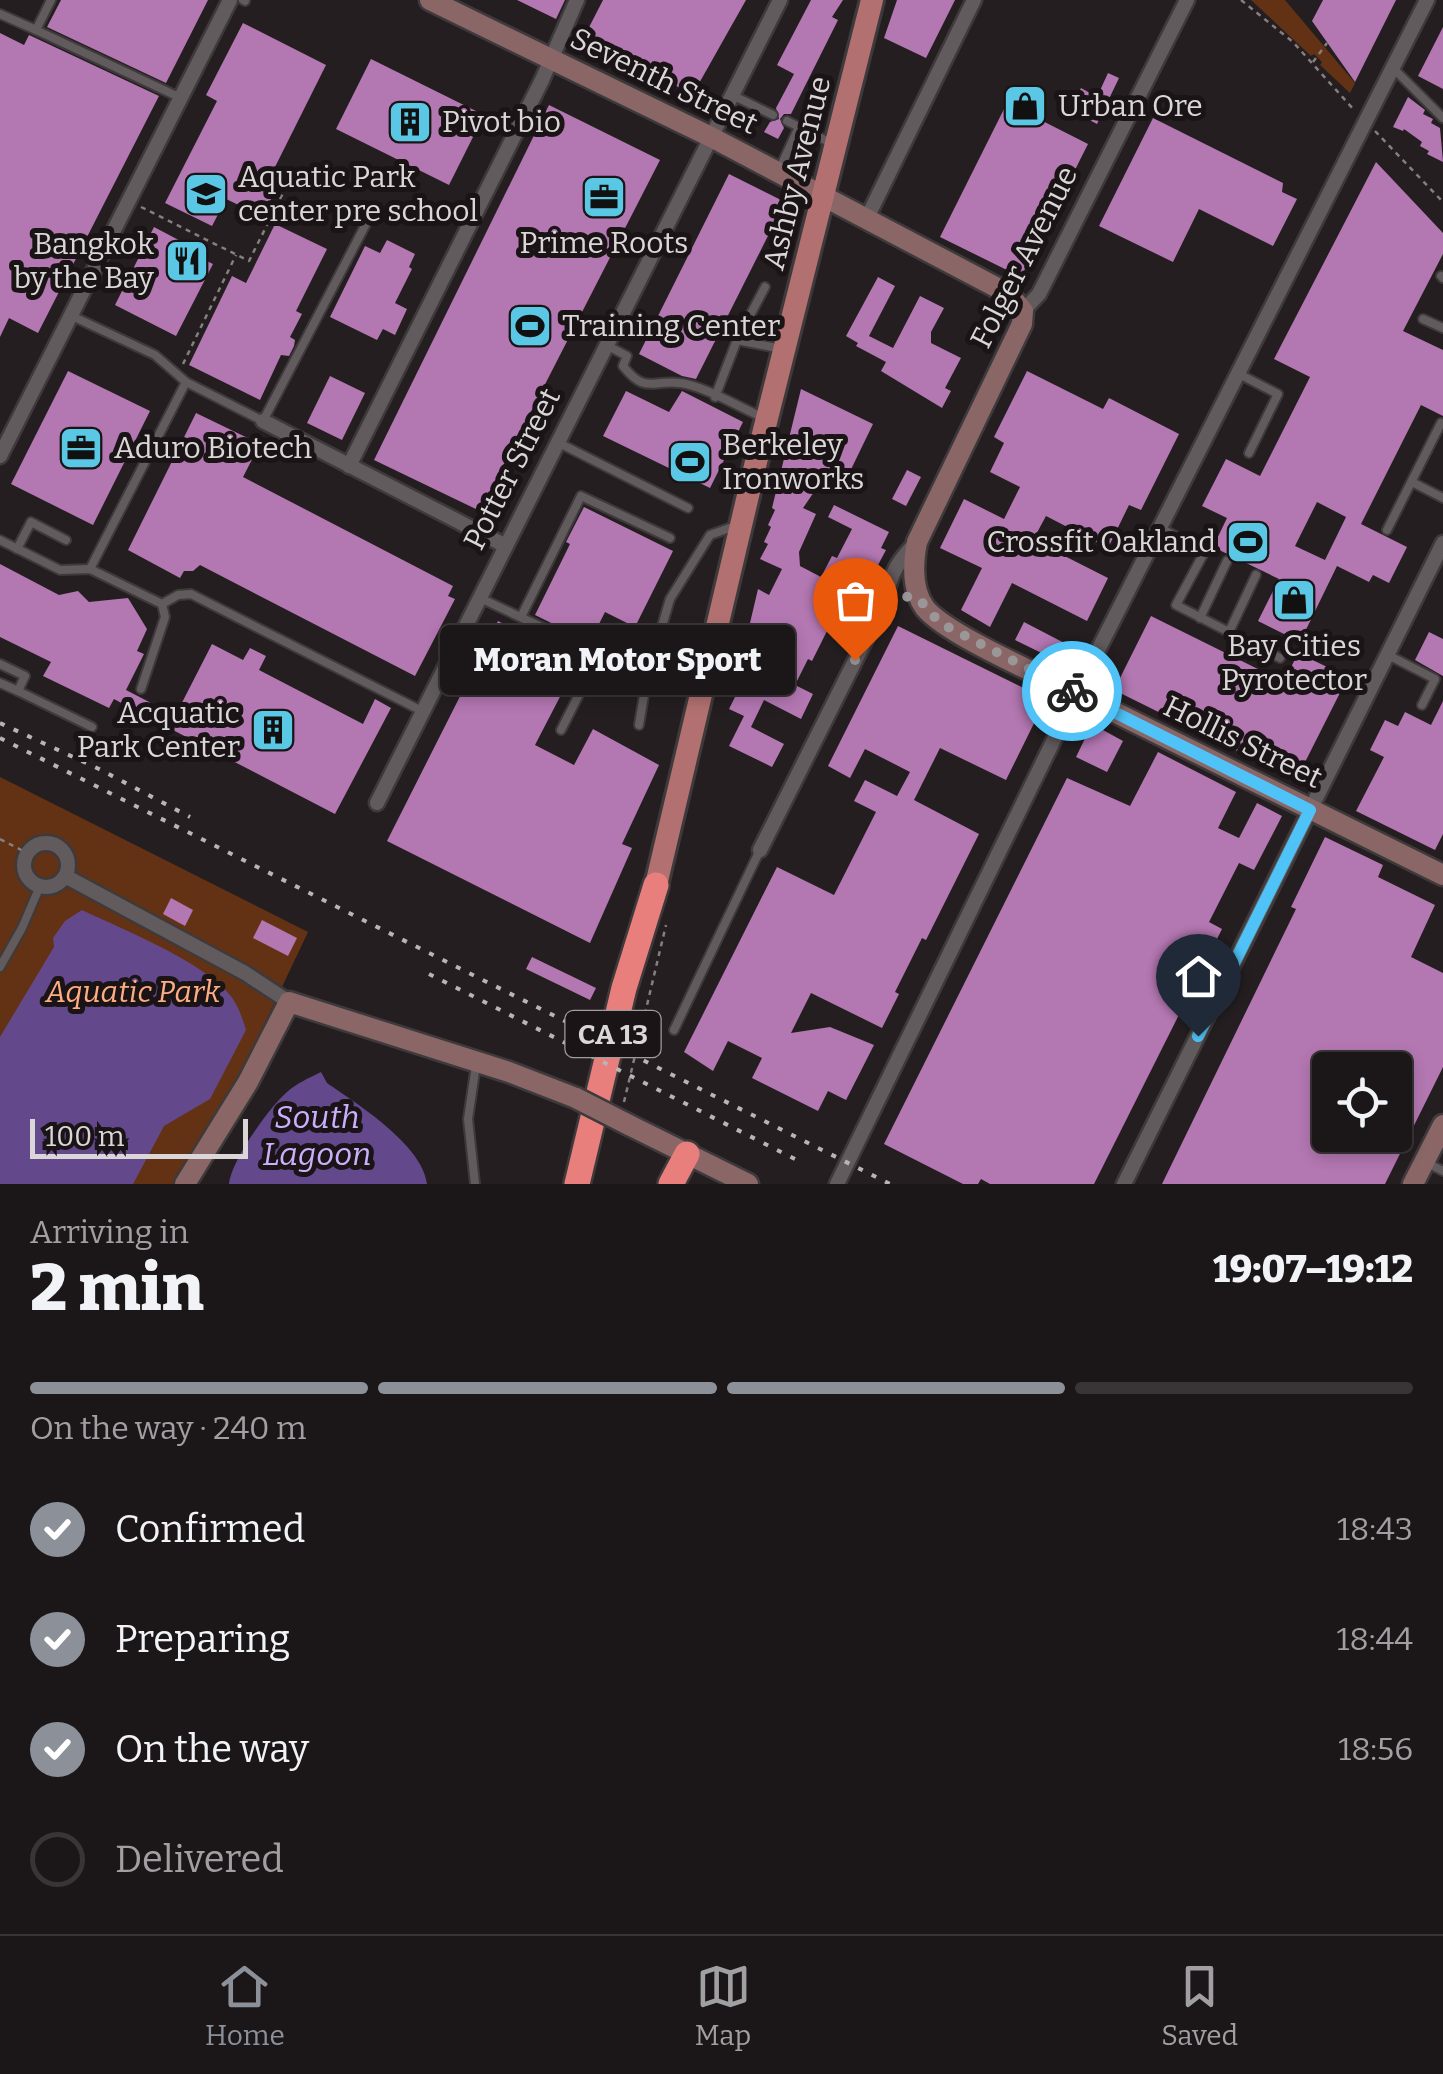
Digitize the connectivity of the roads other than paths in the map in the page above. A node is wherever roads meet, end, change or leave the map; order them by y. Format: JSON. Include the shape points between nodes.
{"nodes":[{"id":1,"x":51,"y":0,"type":"edge"},
{"id":2,"x":230,"y":0,"type":"edge"},
{"id":3,"x":430,"y":0,"type":"edge"},
{"id":4,"x":576,"y":0,"type":"edge"},
{"id":5,"x":780,"y":0,"type":"edge"},
{"id":6,"x":872,"y":0,"type":"edge"},
{"id":7,"x":974,"y":0,"type":"edge"},
{"id":8,"x":1188,"y":0,"type":"edge"},
{"id":9,"x":1427,"y":0,"type":"edge"},
{"id":10,"x":0,"y":14,"type":"edge"},
{"id":11,"x":36,"y":30,"type":"junction"},
{"id":12,"x":550,"y":58,"type":"junction"},
{"id":13,"x":1393,"y":68,"type":"junction"},
{"id":14,"x":732,"y":94,"type":"junction"},
{"id":15,"x":181,"y":98,"type":"junction"},
{"id":16,"x":1442,"y":113,"type":"edge"},
{"id":17,"x":773,"y":114,"type":"dead end"},
{"id":18,"x":787,"y":122,"type":"dead end"},
{"id":19,"x":799,"y":127,"type":"junction"},
{"id":20,"x":711,"y":137,"type":"junction"},
{"id":21,"x":834,"y":144,"type":"junction"},
{"id":22,"x":778,"y":172,"type":"junction"},
{"id":23,"x":821,"y":196,"type":"junction"},
{"id":24,"x":368,"y":220,"type":"dead end"},
{"id":25,"x":866,"y":220,"type":"junction"},
{"id":26,"x":765,"y":287,"type":"dead end"},
{"id":27,"x":1023,"y":311,"type":"junction"},
{"id":28,"x":71,"y":316,"type":"junction"},
{"id":29,"x":1424,"y":319,"type":"dead end"},
{"id":30,"x":1443,"y":328,"type":"edge"},
{"id":31,"x":737,"y":340,"type":"junction"},
{"id":32,"x":608,"y":346,"type":"junction"},
{"id":33,"x":784,"y":350,"type":"junction"},
{"id":34,"x":1238,"y":373,"type":"junction"},
{"id":35,"x":186,"y":382,"type":"junction"},
{"id":36,"x":715,"y":397,"type":"junction"},
{"id":37,"x":768,"y":420,"type":"junction"},
{"id":38,"x":263,"y":421,"type":"junction"},
{"id":39,"x":1441,"y":423,"type":"edge"},
{"id":40,"x":559,"y":443,"type":"junction"},
{"id":41,"x":1248,"y":454,"type":"dead end"},
{"id":42,"x":0,"y":456,"type":"edge"},
{"id":43,"x":349,"y":466,"type":"junction"},
{"id":44,"x":1412,"y":482,"type":"junction"},
{"id":45,"x":1443,"y":498,"type":"edge"},
{"id":46,"x":688,"y":508,"type":"dead end"},
{"id":47,"x":741,"y":524,"type":"junction"},
{"id":48,"x":1160,"y":528,"type":"junction"},
{"id":49,"x":1387,"y":530,"type":"dead end"},
{"id":50,"x":670,"y":538,"type":"dead end"},
{"id":51,"x":0,"y":540,"type":"edge"},
{"id":52,"x":66,"y":540,"type":"dead end"},
{"id":53,"x":917,"y":542,"type":"junction"},
{"id":54,"x":1443,"y":543,"type":"edge"},
{"id":55,"x":506,"y":546,"type":"junction"},
{"id":56,"x":17,"y":548,"type":"junction"},
{"id":57,"x":1227,"y":560,"type":"dead end"},
{"id":58,"x":90,"y":570,"type":"junction"},
{"id":59,"x":1256,"y":575,"type":"dead end"},
{"id":60,"x":480,"y":598,"type":"junction"},
{"id":61,"x":918,"y":598,"type":"junction"},
{"id":62,"x":886,"y":599,"type":"junction"},
{"id":63,"x":162,"y":604,"type":"junction"},
{"id":64,"x":521,"y":617,"type":"junction"},
{"id":65,"x":1200,"y":618,"type":"junction"},
{"id":66,"x":1228,"y":632,"type":"junction"},
{"id":67,"x":600,"y":654,"type":"junction"},
{"id":68,"x":1388,"y":655,"type":"junction"},
{"id":69,"x":1280,"y":658,"type":"dead end"},
{"id":70,"x":0,"y":664,"type":"edge"},
{"id":71,"x":647,"y":677,"type":"junction"},
{"id":72,"x":0,"y":683,"type":"edge"},
{"id":73,"x":141,"y":688,"type":"dead end"},
{"id":74,"x":18,"y":691,"type":"junction"},
{"id":75,"x":1077,"y":693,"type":"junction"},
{"id":76,"x":1422,"y":705,"type":"dead end"},
{"id":77,"x":423,"y":711,"type":"junction"},
{"id":78,"x":638,"y":725,"type":"dead end"},
{"id":79,"x":92,"y":727,"type":"dead end"},
{"id":80,"x":561,"y":730,"type":"dead end"},
{"id":81,"x":377,"y":803,"type":"dead end"},
{"id":82,"x":1310,"y":810,"type":"junction"},
{"id":83,"x":760,"y":850,"type":"joint"},
{"id":84,"x":65,"y":876,"type":"junction"},
{"id":85,"x":1443,"y":876,"type":"edge"},
{"id":86,"x":656,"y":885,"type":"junction"},
{"id":87,"x":40,"y":886,"type":"junction"},
{"id":88,"x":0,"y":968,"type":"edge"},
{"id":89,"x":289,"y":1002,"type":"junction"},
{"id":90,"x":674,"y":1030,"type":"dead end"},
{"id":91,"x":476,"y":1062,"type":"junction"},
{"id":92,"x":1443,"y":1125,"type":"edge"},
{"id":93,"x":686,"y":1154,"type":"junction"},
{"id":94,"x":1434,"y":1166,"type":"edge"},
{"id":95,"x":185,"y":1184,"type":"edge"},
{"id":96,"x":475,"y":1184,"type":"edge"},
{"id":97,"x":578,"y":1184,"type":"edge"},
{"id":98,"x":595,"y":1184,"type":"edge"},
{"id":99,"x":671,"y":1184,"type":"edge"},
{"id":100,"x":748,"y":1184,"type":"edge"},
{"id":101,"x":837,"y":1184,"type":"edge"},
{"id":102,"x":1124,"y":1184,"type":"edge"},
{"id":103,"x":1414,"y":1184,"type":"edge"}],
"edges":[{"from":1,"to":11,"type":"lane"},
{"from":2,"to":15,"type":"street"},
{"from":3,"to":12,"type":"street","name":"Seventh Street"},
{"from":4,"to":12,"type":"street"},
{"from":5,"to":14,"type":"street","name":"Potter Street"},
{"from":6,"to":21,"type":"main road","name":"Ashby Avenue","number":"CA 13"},
{"from":7,"to":25,"type":"street"},
{"from":8,"to":27,"type":"street","name":"Folger Avenue","via":[[1039,294]]},
{"from":9,"to":13,"type":"street"},
{"from":10,"to":11,"type":"lane"},
{"from":11,"to":15,"type":"lane"},
{"from":12,"to":20,"type":"street","name":"Seventh Street"},
{"from":12,"to":43,"type":"street"},
{"from":13,"to":16,"type":"lane"},
{"from":13,"to":34,"type":"street"},
{"from":14,"to":17,"type":"lane"},
{"from":14,"to":20,"type":"street","name":"Potter Street"},
{"from":15,"to":28,"type":"street"},
{"from":18,"to":19,"type":"lane"},
{"from":19,"to":21,"type":"lane"},
{"from":19,"to":22,"type":"lane"},
{"from":20,"to":22,"type":"street","name":"Seventh Street"},
{"from":20,"to":32,"type":"street","name":"Potter Street"},
{"from":21,"to":23,"type":"main road","name":"Ashby Avenue","number":"CA 13"},
{"from":22,"to":23,"type":"street","name":"Seventh Street"},
{"from":23,"to":25,"type":"street","name":"Seventh Street"},
{"from":23,"to":33,"type":"main road","name":"Ashby Avenue","number":"CA 13"},
{"from":24,"to":38,"type":"lane"},
{"from":25,"to":27,"type":"street","name":"Seventh Street","via":[[1000,289]]},
{"from":26,"to":31,"type":"lane"},
{"from":27,"to":53,"type":"street","name":"Folger Avenue","via":[[1020,330]]},
{"from":28,"to":35,"type":"lane","via":[[155,355]]},
{"from":28,"to":42,"type":"street"},
{"from":29,"to":30,"type":"lane"},
{"from":31,"to":33,"type":"lane"},
{"from":31,"to":36,"type":"lane"},
{"from":32,"to":36,"type":"lane","via":[[627,356],[623,366],[631,376],[651,386],[679,382]]},
{"from":32,"to":40,"type":"street","name":"Potter Street"},
{"from":33,"to":37,"type":"main road","name":"Ashby Avenue","number":"CA 13"},
{"from":34,"to":41,"type":"lane","via":[[1278,394]]},
{"from":34,"to":48,"type":"street"},
{"from":35,"to":38,"type":"lane"},
{"from":35,"to":58,"type":"lane"},
{"from":36,"to":37,"type":"lane"},
{"from":37,"to":47,"type":"main road","name":"Ashby Avenue","number":"CA 13"},
{"from":38,"to":43,"type":"street"},
{"from":39,"to":44,"type":"lane"},
{"from":40,"to":46,"type":"lane"},
{"from":40,"to":55,"type":"street","name":"Potter Street"},
{"from":43,"to":55,"type":"street"},
{"from":44,"to":45,"type":"lane"},
{"from":44,"to":49,"type":"lane"},
{"from":47,"to":71,"type":"lane","via":[[710,536],[674,591]]},
{"from":47,"to":86,"type":"main road","name":"Ashby Avenue","number":"CA 13"},
{"from":48,"to":65,"type":"lane","via":[[1205,551],[1176,605]]},
{"from":48,"to":75,"type":"street"},
{"from":50,"to":64,"type":"lane","via":[[581,496]]},
{"from":51,"to":56,"type":"lane"},
{"from":52,"to":56,"type":"lane","via":[[31,522]]},
{"from":53,"to":61,"type":"street","name":"Folger Avenue"},
{"from":53,"to":62,"type":"street","name":"Folger Avenue","via":[[901,557]]},
{"from":54,"to":68,"type":"street"},
{"from":55,"to":60,"type":"street","name":"Potter Street"},
{"from":56,"to":58,"type":"lane","via":[[60,570]]},
{"from":57,"to":65,"type":"lane"},
{"from":58,"to":63,"type":"lane"},
{"from":59,"to":66,"type":"lane"},
{"from":60,"to":64,"type":"lane"},
{"from":60,"to":77,"type":"street","name":"Potter Street"},
{"from":61,"to":62,"type":"street"},
{"from":61,"to":75,"type":"street","name":"Hollis Street","via":[[940,623]]},
{"from":62,"to":83,"type":"street","name":"Folger Avenue"},
{"from":63,"to":73,"type":"lane","via":[[164,617]]},
{"from":63,"to":77,"type":"lane","via":[[191,594]]},
{"from":64,"to":67,"type":"lane"},
{"from":65,"to":66,"type":"lane"},
{"from":66,"to":69,"type":"lane"},
{"from":67,"to":71,"type":"lane"},
{"from":67,"to":80,"type":"lane"},
{"from":68,"to":76,"type":"lane","via":[[1435,679]]},
{"from":68,"to":82,"type":"street"},
{"from":70,"to":74,"type":"lane","via":[[25,676]]},
{"from":71,"to":78,"type":"lane"},
{"from":72,"to":74,"type":"lane"},
{"from":74,"to":79,"type":"lane"},
{"from":75,"to":82,"type":"street","name":"Hollis Street"},
{"from":75,"to":101,"type":"street"},
{"from":77,"to":81,"type":"street","name":"Potter Street"},
{"from":82,"to":85,"type":"street","name":"Hollis Street"},
{"from":82,"to":102,"type":"street"},
{"from":83,"to":90,"type":"lane"},
{"from":84,"to":87,"type":"street"},
{"from":84,"to":87,"type":"street","via":[[68,864],[57,847],[44,843],[28,854],[25,873]]},
{"from":84,"to":89,"type":"street"},
{"from":86,"to":97,"type":"highway","number":"CA 13"},
{"from":86,"to":98,"type":"highway","number":"CA 13","via":[[641,992]]},
{"from":87,"to":88,"type":"lane"},
{"from":89,"to":91,"type":"street"},
{"from":89,"to":95,"type":"street"},
{"from":91,"to":93,"type":"street","bridge":true,"via":[[576,1098]]},
{"from":91,"to":96,"type":"lane","via":[[468,1119]]},
{"from":92,"to":94,"type":"street"},
{"from":93,"to":99,"type":"highway"},
{"from":93,"to":100,"type":"street"},
{"from":94,"to":103,"type":"street"}]}
